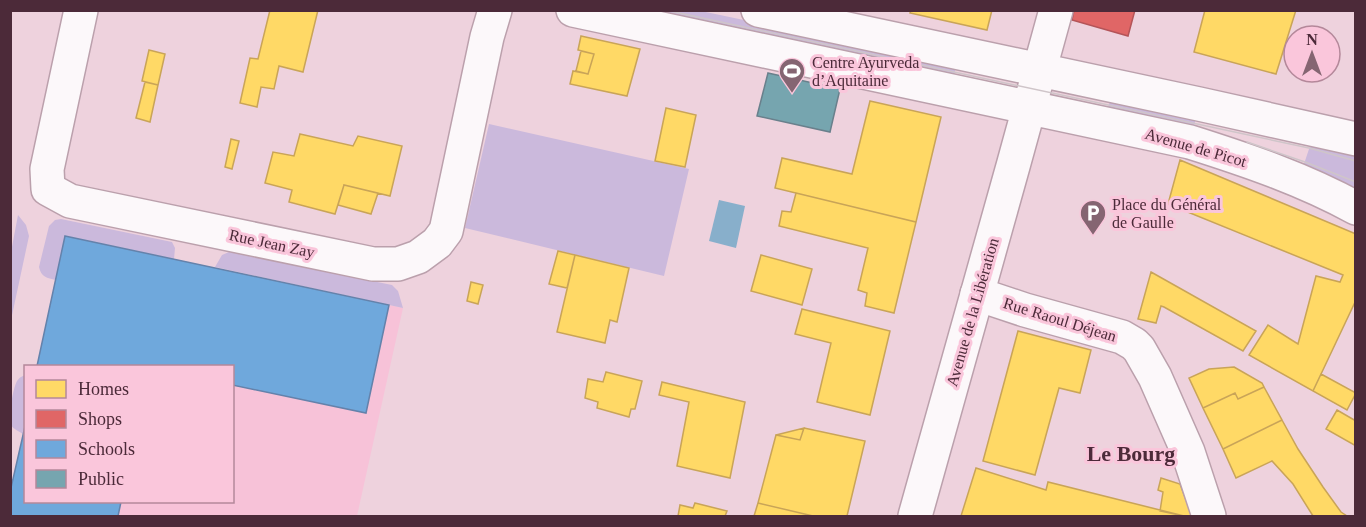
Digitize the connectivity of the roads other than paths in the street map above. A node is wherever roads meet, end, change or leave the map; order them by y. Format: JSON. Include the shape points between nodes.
{"nodes":[{"id":1,"x":81,"y":10,"type":"edge"},
{"id":2,"x":495,"y":10,"type":"edge"},
{"id":3,"x":573,"y":10,"type":"edge"},
{"id":4,"x":758,"y":10,"type":"edge"},
{"id":5,"x":1056,"y":10,"type":"edge"},
{"id":6,"x":1040,"y":70,"type":"junction"},
{"id":7,"x":1030,"y":108,"type":"junction"},
{"id":8,"x":1356,"y":139,"type":"edge"},
{"id":9,"x":1356,"y":208,"type":"edge"},
{"id":10,"x":977,"y":294,"type":"junction"},
{"id":11,"x":915,"y":516,"type":"edge"},
{"id":12,"x":1209,"y":516,"type":"edge"}],
"edges":[{"from":1,"to":2,"type":"street","name":"Rue Jean Zay","via":[[47,169],[48,189],[70,201],[373,264],[398,264],[418,257],[446,231]]},
{"from":3,"to":7,"type":"street","name":"Avenue de Picot"},
{"from":4,"to":6,"type":"street"},
{"from":5,"to":6,"type":"street"},
{"from":6,"to":7,"type":"street","name":"Avenue de la Libération"},
{"from":6,"to":8,"type":"street"},
{"from":7,"to":9,"type":"street","name":"Avenue de Picot","via":[[1190,142],[1301,181]]},
{"from":7,"to":10,"type":"street","name":"Avenue de la Libération"},
{"from":10,"to":11,"type":"street","name":"Avenue de la Libération"},
{"from":10,"to":12,"type":"street","name":"Rue Raoul Déjean","via":[[1122,337],[1134,344],[1155,377],[1188,452]]}]}
